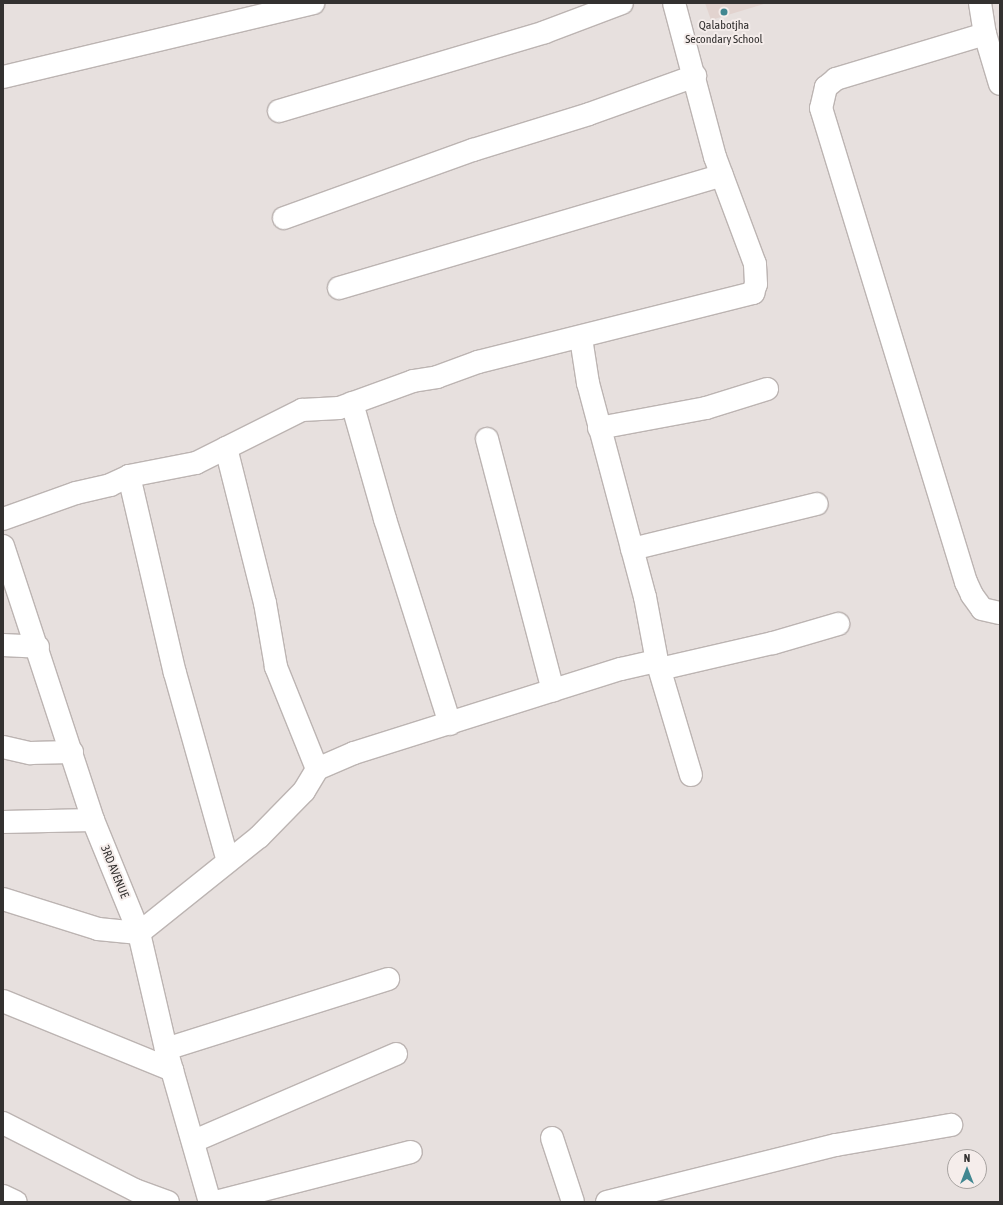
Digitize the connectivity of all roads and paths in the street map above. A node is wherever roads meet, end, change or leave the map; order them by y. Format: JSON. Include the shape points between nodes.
{"nodes":[{"id":1,"x":312,"y":3,"type":"edge"},
{"id":2,"x":622,"y":3,"type":"edge"},
{"id":3,"x":674,"y":3,"type":"edge"},
{"id":4,"x":980,"y":3,"type":"edge"},
{"id":5,"x":985,"y":34,"type":"junction"},
{"id":6,"x":696,"y":76,"type":"junction"},
{"id":7,"x":3,"y":77,"type":"edge"},
{"id":8,"x":1000,"y":84,"type":"edge"},
{"id":9,"x":279,"y":111,"type":"dead end"},
{"id":10,"x":722,"y":175,"type":"junction"},
{"id":11,"x":284,"y":218,"type":"dead end"},
{"id":12,"x":339,"y":288,"type":"dead end"},
{"id":13,"x":581,"y":338,"type":"junction"},
{"id":14,"x":767,"y":389,"type":"dead end"},
{"id":15,"x":352,"y":403,"type":"junction"},
{"id":16,"x":599,"y":428,"type":"junction"},
{"id":17,"x":487,"y":439,"type":"dead end"},
{"id":18,"x":226,"y":448,"type":"junction"},
{"id":19,"x":129,"y":476,"type":"junction"},
{"id":20,"x":817,"y":504,"type":"dead end"},
{"id":21,"x":3,"y":519,"type":"edge"},
{"id":22,"x":3,"y":546,"type":"edge"},
{"id":23,"x":632,"y":549,"type":"junction"},
{"id":24,"x":1000,"y":614,"type":"edge"},
{"id":25,"x":838,"y":624,"type":"dead end"},
{"id":26,"x":3,"y":645,"type":"edge"},
{"id":27,"x":38,"y":647,"type":"junction"},
{"id":28,"x":658,"y":665,"type":"junction"},
{"id":29,"x":554,"y":691,"type":"junction"},
{"id":30,"x":450,"y":724,"type":"junction"},
{"id":31,"x":3,"y":746,"type":"edge"},
{"id":32,"x":72,"y":752,"type":"junction"},
{"id":33,"x":317,"y":769,"type":"junction"},
{"id":34,"x":691,"y":775,"type":"dead end"},
{"id":35,"x":93,"y":820,"type":"junction"},
{"id":36,"x":3,"y":822,"type":"edge"},
{"id":37,"x":228,"y":861,"type":"junction"},
{"id":38,"x":3,"y":899,"type":"edge"},
{"id":39,"x":139,"y":933,"type":"junction"},
{"id":40,"x":388,"y":979,"type":"dead end"},
{"id":41,"x":3,"y":1001,"type":"edge"},
{"id":42,"x":166,"y":1049,"type":"junction"},
{"id":43,"x":396,"y":1054,"type":"dead end"},
{"id":44,"x":172,"y":1070,"type":"junction"},
{"id":45,"x":3,"y":1123,"type":"edge"},
{"id":46,"x":950,"y":1126,"type":"dead end"},
{"id":47,"x":552,"y":1138,"type":"dead end"},
{"id":48,"x":194,"y":1142,"type":"junction"},
{"id":49,"x":411,"y":1152,"type":"dead end"},
{"id":50,"x":3,"y":1196,"type":"edge"},
{"id":51,"x":16,"y":1202,"type":"edge"},
{"id":52,"x":168,"y":1202,"type":"edge"},
{"id":53,"x":210,"y":1202,"type":"edge"},
{"id":54,"x":216,"y":1202,"type":"edge"},
{"id":55,"x":573,"y":1202,"type":"edge"},
{"id":56,"x":607,"y":1202,"type":"edge"}],
"edges":[{"from":1,"to":7,"type":"street"},
{"from":2,"to":9,"type":"street","via":[[544,32]]},
{"from":3,"to":6,"type":"street"},
{"from":4,"to":5,"type":"street"},
{"from":5,"to":8,"type":"street"},
{"from":5,"to":24,"type":"street","via":[[836,79],[826,87],[821,108],[966,582],[982,609]]},
{"from":6,"to":10,"type":"street"},
{"from":6,"to":11,"type":"street","via":[[588,114],[473,150]]},
{"from":10,"to":12,"type":"street"},
{"from":10,"to":13,"type":"street","via":[[755,264],[756,284],[752,293]]},
{"from":13,"to":15,"type":"street","via":[[478,362],[437,377],[413,381]]},
{"from":13,"to":16,"type":"street"},
{"from":14,"to":16,"type":"street","via":[[706,408]]},
{"from":15,"to":18,"type":"street","via":[[339,408],[302,410]]},
{"from":15,"to":30,"type":"street","via":[[385,519]]},
{"from":16,"to":23,"type":"street"},
{"from":17,"to":29,"type":"street"},
{"from":18,"to":19,"type":"street","via":[[196,463]]},
{"from":18,"to":33,"type":"street","via":[[265,603],[276,667]]},
{"from":19,"to":21,"type":"street","via":[[110,485],[76,493]]},
{"from":19,"to":37,"type":"street","via":[[175,673]]},
{"from":20,"to":23,"type":"street"},
{"from":22,"to":27,"type":"street","name":"3RD AVENUE"},
{"from":23,"to":28,"type":"street","via":[[645,597]]},
{"from":25,"to":28,"type":"street","via":[[766,644]]},
{"from":26,"to":27,"type":"street"},
{"from":27,"to":32,"type":"street","name":"3RD AVENUE"},
{"from":28,"to":29,"type":"street","via":[[620,669]]},
{"from":28,"to":34,"type":"street"},
{"from":29,"to":30,"type":"street"},
{"from":30,"to":33,"type":"street","via":[[354,753]]},
{"from":31,"to":32,"type":"street","via":[[30,753]]},
{"from":32,"to":35,"type":"street","name":"3RD AVENUE"},
{"from":33,"to":37,"type":"street","via":[[304,792],[287,810]]},
{"from":35,"to":36,"type":"street"},
{"from":35,"to":39,"type":"street","name":"3RD AVENUE"},
{"from":37,"to":39,"type":"street"},
{"from":38,"to":39,"type":"street","via":[[98,928]]},
{"from":39,"to":42,"type":"street","name":"3RD AVENUE"},
{"from":40,"to":42,"type":"street"},
{"from":41,"to":44,"type":"street"},
{"from":42,"to":44,"type":"street","name":"3RD AVENUE"},
{"from":43,"to":48,"type":"street"},
{"from":44,"to":48,"type":"street","name":"3RD AVENUE"},
{"from":45,"to":52,"type":"street","via":[[135,1190]]},
{"from":46,"to":56,"type":"street","via":[[836,1145]]},
{"from":47,"to":55,"type":"street"},
{"from":48,"to":53,"type":"street","name":"3RD AVENUE"},
{"from":49,"to":54,"type":"street"},
{"from":50,"to":51,"type":"street"}]}
